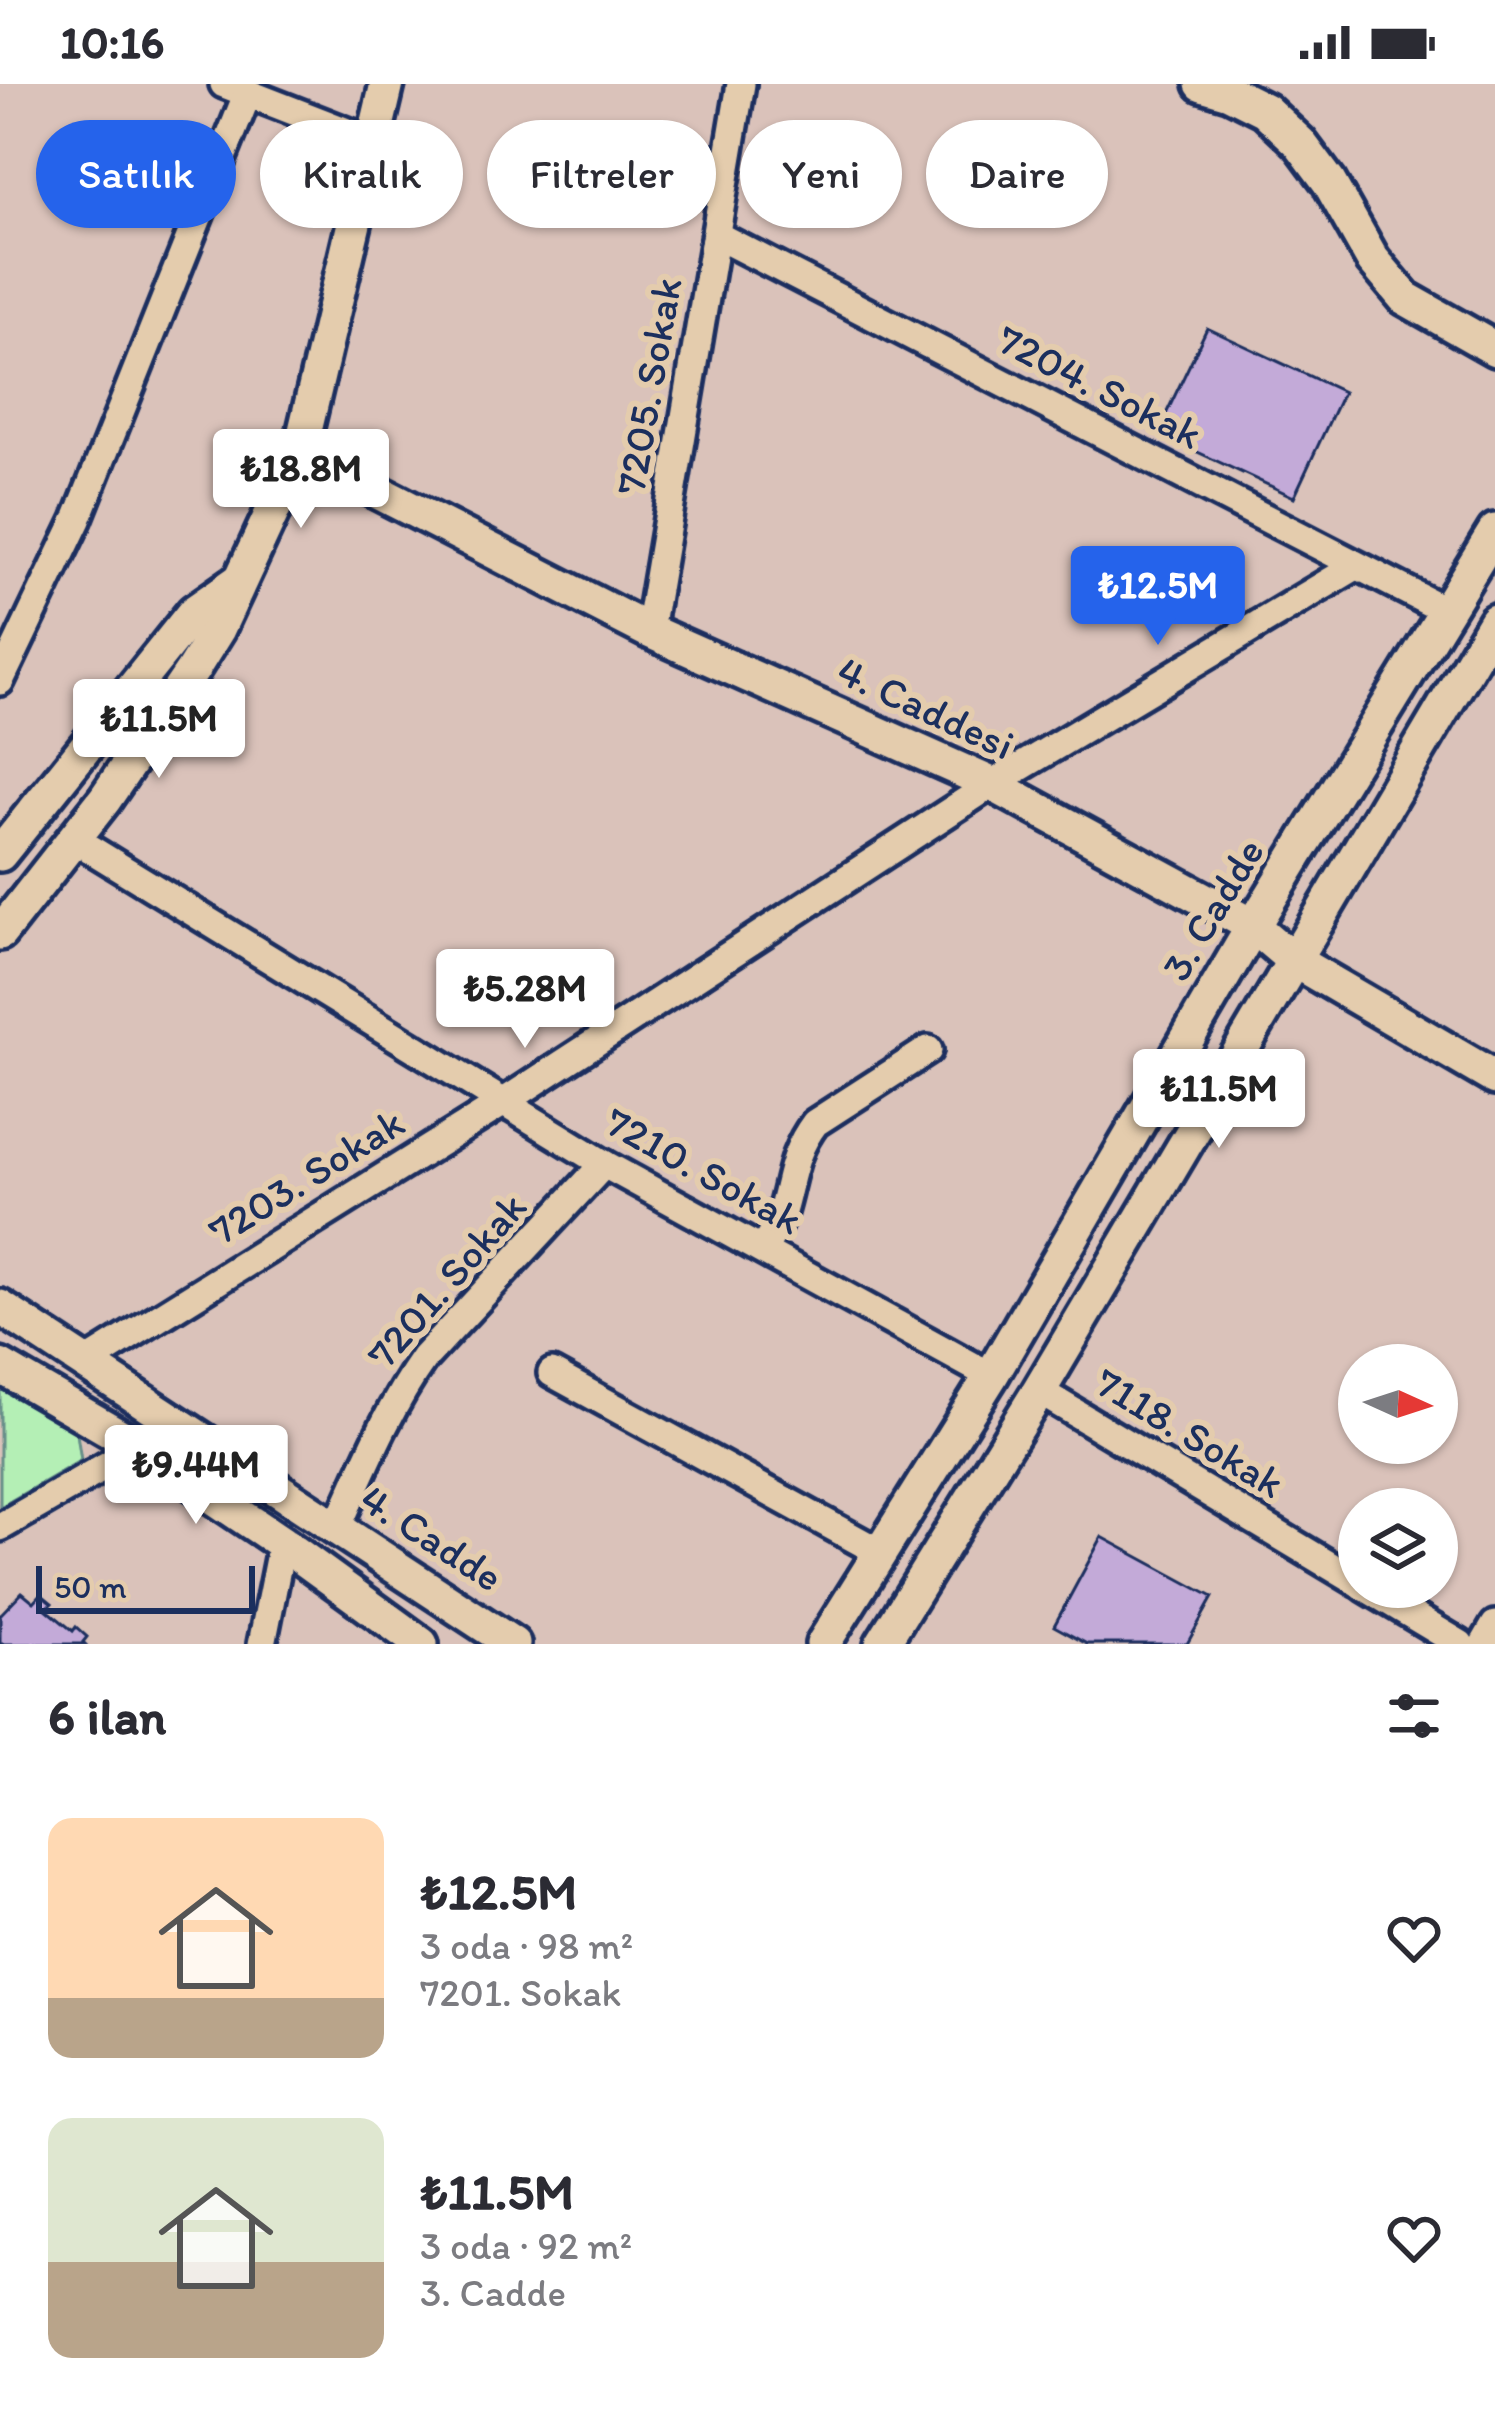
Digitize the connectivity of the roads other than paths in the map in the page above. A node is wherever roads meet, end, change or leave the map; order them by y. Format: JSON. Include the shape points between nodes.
{"nodes":[{"id":1,"x":387,"y":84,"type":"edge"},
{"id":2,"x":741,"y":84,"type":"edge"},
{"id":3,"x":1202,"y":84,"type":"edge"},
{"id":4,"x":235,"y":89,"type":"edge"},
{"id":5,"x":316,"y":120,"type":"edge"},
{"id":6,"x":378,"y":120,"type":"edge"},
{"id":7,"x":353,"y":228,"type":"edge"},
{"id":8,"x":716,"y":235,"type":"junction"},
{"id":9,"x":1495,"y":349,"type":"edge"},
{"id":10,"x":300,"y":452,"type":"junction"},
{"id":11,"x":1495,"y":531,"type":"edge"},
{"id":12,"x":1356,"y":566,"type":"junction"},
{"id":13,"x":239,"y":581,"type":"junction"},
{"id":14,"x":1446,"y":611,"type":"junction"},
{"id":15,"x":1495,"y":621,"type":"edge"},
{"id":16,"x":650,"y":631,"type":"junction"},
{"id":17,"x":0,"y":681,"type":"edge"},
{"id":18,"x":992,"y":784,"type":"junction"},
{"id":19,"x":74,"y":838,"type":"junction"},
{"id":20,"x":0,"y":854,"type":"edge"},
{"id":21,"x":1253,"y":926,"type":"junction"},
{"id":22,"x":0,"y":933,"type":"edge"},
{"id":23,"x":1294,"y":960,"type":"junction"},
{"id":24,"x":928,"y":1050,"type":"dead end"},
{"id":25,"x":1495,"y":1078,"type":"edge"},
{"id":26,"x":504,"y":1102,"type":"junction"},
{"id":27,"x":604,"y":1164,"type":"junction"},
{"id":28,"x":762,"y":1250,"type":"junction"},
{"id":29,"x":0,"y":1307,"type":"edge"},
{"id":30,"x":86,"y":1363,"type":"junction"},
{"id":31,"x":0,"y":1366,"type":"edge"},
{"id":32,"x":552,"y":1372,"type":"dead end"},
{"id":33,"x":991,"y":1376,"type":"junction"},
{"id":34,"x":1039,"y":1391,"type":"junction"},
{"id":35,"x":139,"y":1447,"type":"junction"},
{"id":36,"x":0,"y":1527,"type":"edge"},
{"id":37,"x":337,"y":1528,"type":"junction"},
{"id":38,"x":282,"y":1543,"type":"junction"},
{"id":39,"x":880,"y":1552,"type":"junction"},
{"id":40,"x":1338,"y":1571,"type":"edge"},
{"id":41,"x":1400,"y":1608,"type":"edge"},
{"id":42,"x":1495,"y":1625,"type":"edge"},
{"id":43,"x":262,"y":1644,"type":"edge"},
{"id":44,"x":421,"y":1644,"type":"edge"},
{"id":45,"x":513,"y":1644,"type":"edge"},
{"id":46,"x":823,"y":1644,"type":"edge"},
{"id":47,"x":882,"y":1644,"type":"edge"},
{"id":48,"x":1460,"y":1644,"type":"edge"},
{"id":49,"x":1484,"y":1644,"type":"edge"}],
"edges":[{"from":1,"to":6,"type":"street"},
{"from":2,"to":8,"type":"street","name":"7205. Sokak"},
{"from":3,"to":9,"type":"street","via":[[1265,110],[1300,143],[1405,298]]},
{"from":4,"to":5,"type":"street"},
{"from":4,"to":17,"type":"street","via":[[77,520]]},
{"from":7,"to":10,"type":"street"},
{"from":8,"to":12,"type":"street","name":"7204. Sokak"},
{"from":8,"to":16,"type":"street","name":"7205. Sokak"},
{"from":10,"to":13,"type":"street"},
{"from":10,"to":16,"type":"street","name":"4. Caddesi"},
{"from":11,"to":14,"type":"street","name":"3. Cadde"},
{"from":12,"to":14,"type":"street","name":"7204. Sokak"},
{"from":12,"to":18,"type":"street"},
{"from":13,"to":19,"type":"street","via":[[192,671]]},
{"from":13,"to":20,"type":"street","via":[[194,612]]},
{"from":14,"to":21,"type":"street","name":"3. Cadde"},
{"from":15,"to":23,"type":"street"},
{"from":16,"to":18,"type":"street","name":"4. Caddesi"},
{"from":18,"to":21,"type":"street","name":"4. Caddesi"},
{"from":18,"to":26,"type":"street","name":"7203. Sokak"},
{"from":19,"to":22,"type":"street"},
{"from":19,"to":26,"type":"street","name":"7210. Sokak"},
{"from":21,"to":23,"type":"street","name":"4. Caddesi"},
{"from":21,"to":33,"type":"street","name":"3. Cadde"},
{"from":23,"to":25,"type":"street","name":"4. Caddesi"},
{"from":23,"to":34,"type":"street"},
{"from":24,"to":28,"type":"street","via":[[815,1123]]},
{"from":26,"to":27,"type":"street","name":"7210. Sokak"},
{"from":26,"to":30,"type":"street","name":"7203. Sokak"},
{"from":27,"to":28,"type":"street","name":"7210. Sokak"},
{"from":27,"to":37,"type":"street","name":"7201. Sokak","via":[[424,1358]]},
{"from":28,"to":33,"type":"street","name":"7210. Sokak"},
{"from":29,"to":30,"type":"street","name":"4. Cadde"},
{"from":30,"to":37,"type":"street","name":"4. Cadde"},
{"from":31,"to":35,"type":"street"},
{"from":32,"to":39,"type":"street"},
{"from":33,"to":39,"type":"street","name":"3. Cadde"},
{"from":34,"to":40,"type":"street","name":"7118. Sokak"},
{"from":34,"to":47,"type":"street"},
{"from":35,"to":36,"type":"street"},
{"from":35,"to":38,"type":"street"},
{"from":37,"to":45,"type":"street","name":"4. Cadde"},
{"from":38,"to":43,"type":"street"},
{"from":38,"to":44,"type":"street"},
{"from":39,"to":46,"type":"street","name":"3. Cadde"},
{"from":41,"to":48,"type":"street","name":"7118. Sokak"},
{"from":42,"to":49,"type":"street"}]}
